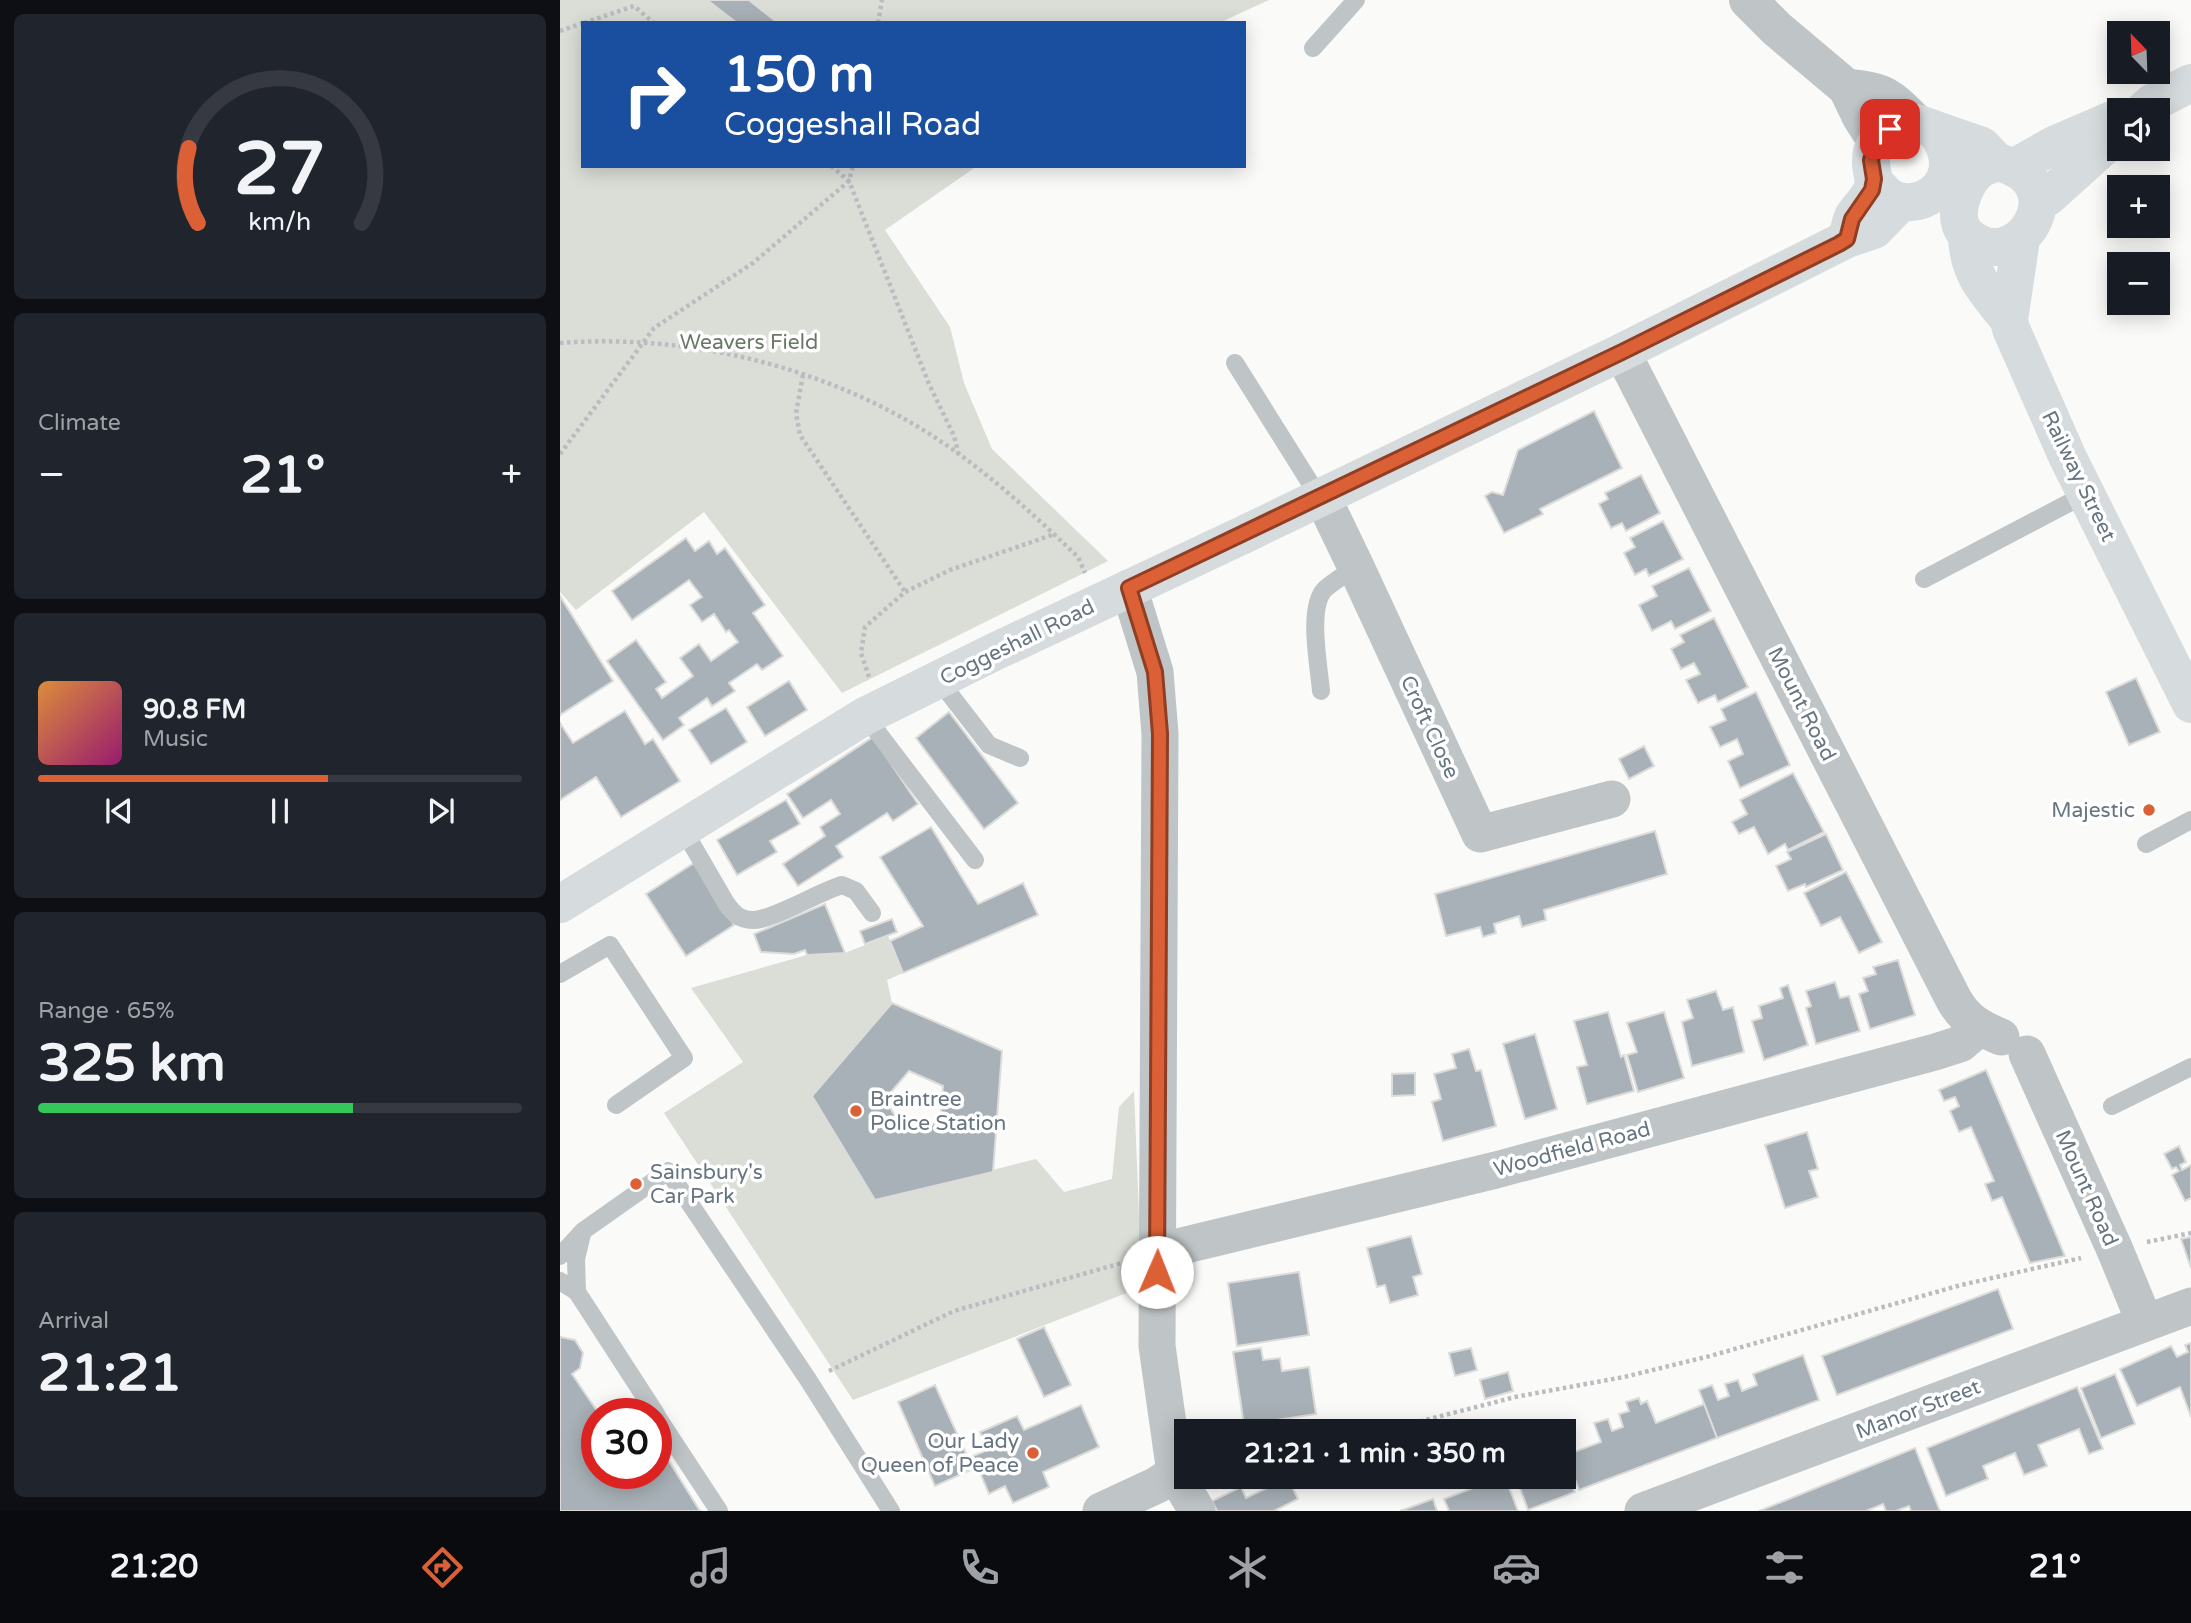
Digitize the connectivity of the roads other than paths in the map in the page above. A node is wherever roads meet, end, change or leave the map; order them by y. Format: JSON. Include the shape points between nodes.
{"nodes":[{"id":1,"x":1356,"y":0,"type":"edge"},
{"id":2,"x":1748,"y":0,"type":"edge"},
{"id":3,"x":1313,"y":48,"type":"dead end"},
{"id":4,"x":2191,"y":83,"type":"edge"},
{"id":5,"x":1847,"y":88,"type":"junction"},
{"id":6,"x":2161,"y":98,"type":"edge"},
{"id":7,"x":2107,"y":123,"type":"edge"},
{"id":8,"x":1926,"y":128,"type":"junction"},
{"id":9,"x":2107,"y":143,"type":"edge"},
{"id":10,"x":2006,"y":164,"type":"junction"},
{"id":11,"x":1890,"y":181,"type":"junction"},
{"id":12,"x":2039,"y":202,"type":"junction"},
{"id":13,"x":1965,"y":233,"type":"junction"},
{"id":14,"x":2021,"y":239,"type":"junction"},
{"id":15,"x":2009,"y":320,"type":"junction"},
{"id":16,"x":1622,"y":352,"type":"junction"},
{"id":17,"x":1235,"y":363,"type":"dead end"},
{"id":18,"x":2086,"y":494,"type":"junction"},
{"id":19,"x":1319,"y":497,"type":"junction"},
{"id":20,"x":1356,"y":567,"type":"junction"},
{"id":21,"x":1924,"y":579,"type":"dead end"},
{"id":22,"x":1114,"y":596,"type":"junction"},
{"id":23,"x":938,"y":680,"type":"junction"},
{"id":24,"x":1321,"y":691,"type":"dead end"},
{"id":25,"x":2191,"y":704,"type":"edge"},
{"id":26,"x":872,"y":713,"type":"junction"},
{"id":27,"x":1020,"y":758,"type":"dead end"},
{"id":28,"x":1612,"y":799,"type":"dead end"},
{"id":29,"x":2191,"y":820,"type":"edge"},
{"id":30,"x":682,"y":829,"type":"junction"},
{"id":31,"x":2146,"y":844,"type":"dead end"},
{"id":32,"x":975,"y":860,"type":"dead end"},
{"id":33,"x":560,"y":904,"type":"edge"},
{"id":34,"x":872,"y":913,"type":"dead end"},
{"id":35,"x":560,"y":974,"type":"edge"},
{"id":36,"x":2003,"y":1040,"type":"junction"},
{"id":37,"x":2191,"y":1067,"type":"edge"},
{"id":38,"x":616,"y":1104,"type":"dead end"},
{"id":39,"x":2112,"y":1106,"type":"dead end"},
{"id":40,"x":583,"y":1231,"type":"junction"},
{"id":41,"x":560,"y":1240,"type":"edge"},
{"id":42,"x":1157,"y":1252,"type":"junction"},
{"id":43,"x":560,"y":1256,"type":"edge"},
{"id":44,"x":560,"y":1281,"type":"edge"},
{"id":45,"x":577,"y":1292,"type":"junction"},
{"id":46,"x":2191,"y":1306,"type":"edge"},
{"id":47,"x":2145,"y":1323,"type":"junction"},
{"id":48,"x":646,"y":1398,"type":"edge"},
{"id":49,"x":672,"y":1439,"type":"edge"},
{"id":50,"x":1174,"y":1466,"type":"edge"},
{"id":51,"x":1174,"y":1474,"type":"edge"},
{"id":52,"x":1184,"y":1489,"type":"edge"},
{"id":53,"x":719,"y":1511,"type":"edge"},
{"id":54,"x":891,"y":1511,"type":"edge"},
{"id":55,"x":1101,"y":1511,"type":"edge"},
{"id":56,"x":1197,"y":1511,"type":"edge"},
{"id":57,"x":1643,"y":1511,"type":"edge"}],
"edges":[{"from":1,"to":3,"type":"lane"},
{"from":2,"to":5,"type":"street"},
{"from":4,"to":6,"type":"main road"},
{"from":5,"to":8,"type":"street","via":[[1874,89]]},
{"from":5,"to":11,"type":"street"},
{"from":7,"to":10,"type":"main road"},
{"from":8,"to":10,"type":"main road","via":[[1982,146]]},
{"from":8,"to":11,"type":"main road","via":[[1907,123],[1890,129]]},
{"from":8,"to":11,"type":"main road","via":[[1945,144],[1949,170],[1936,194]]},
{"from":9,"to":12,"type":"main road"},
{"from":10,"to":12,"type":"main road","via":[[2032,181]]},
{"from":10,"to":13,"type":"main road","via":[[1979,170],[1964,190],[1959,218]]},
{"from":11,"to":13,"type":"main road","via":[[1920,220]]},
{"from":11,"to":16,"type":"main road","name":"Coggeshall Road","via":[[1874,230],[1847,239]]},
{"from":12,"to":14,"type":"main road","via":[[2035,223]]},
{"from":13,"to":14,"type":"main road","via":[[1980,244],[2001,247]]},
{"from":13,"to":15,"type":"main road","via":[[1978,281]]},
{"from":14,"to":15,"type":"main road","name":"Railway Street"},
{"from":15,"to":18,"type":"main road","name":"Railway Street"},
{"from":16,"to":19,"type":"main road","name":"Coggeshall Road"},
{"from":16,"to":36,"type":"street","name":"Mount Road","via":[[1961,1013]]},
{"from":17,"to":19,"type":"lane"},
{"from":18,"to":21,"type":"lane"},
{"from":18,"to":25,"type":"main road","name":"Railway Street"},
{"from":19,"to":20,"type":"street","name":"Croft Close"},
{"from":19,"to":22,"type":"main road","name":"Coggeshall Road"},
{"from":20,"to":24,"type":"lane","via":[[1324,590],[1317,601]]},
{"from":20,"to":28,"type":"street","name":"Croft Close","via":[[1480,834]]},
{"from":22,"to":23,"type":"main road","name":"Coggeshall Road"},
{"from":22,"to":42,"type":"street","via":[[1155,672],[1160,734]]},
{"from":23,"to":26,"type":"main road","name":"Coggeshall Road"},
{"from":23,"to":27,"type":"lane","via":[[989,745]]},
{"from":26,"to":30,"type":"main road","name":"Coggeshall Road"},
{"from":26,"to":32,"type":"lane"},
{"from":29,"to":31,"type":"lane"},
{"from":30,"to":33,"type":"main road","name":"Coggeshall Road"},
{"from":30,"to":34,"type":"lane","via":[[734,914],[760,919],[842,885],[856,891]]},
{"from":35,"to":38,"type":"lane","via":[[610,945],[684,1058]]},
{"from":36,"to":42,"type":"street","name":"Woodfield Road","via":[[1960,1044],[1496,1170]]},
{"from":36,"to":47,"type":"street","name":"Mount Road","via":[[2115,1250]]},
{"from":37,"to":39,"type":"lane"},
{"from":40,"to":41,"type":"lane"},
{"from":40,"to":43,"type":"lane"},
{"from":40,"to":45,"type":"lane","via":[[576,1259]]},
{"from":40,"to":54,"type":"lane","via":[[668,1171]]},
{"from":42,"to":50,"type":"street","via":[[1157,1346]]},
{"from":44,"to":45,"type":"lane"},
{"from":45,"to":48,"type":"lane"},
{"from":46,"to":47,"type":"street","name":"Manor Street"},
{"from":47,"to":57,"type":"street","name":"Manor Street"},
{"from":49,"to":53,"type":"lane"},
{"from":51,"to":55,"type":"street"},
{"from":52,"to":56,"type":"street"}]}
